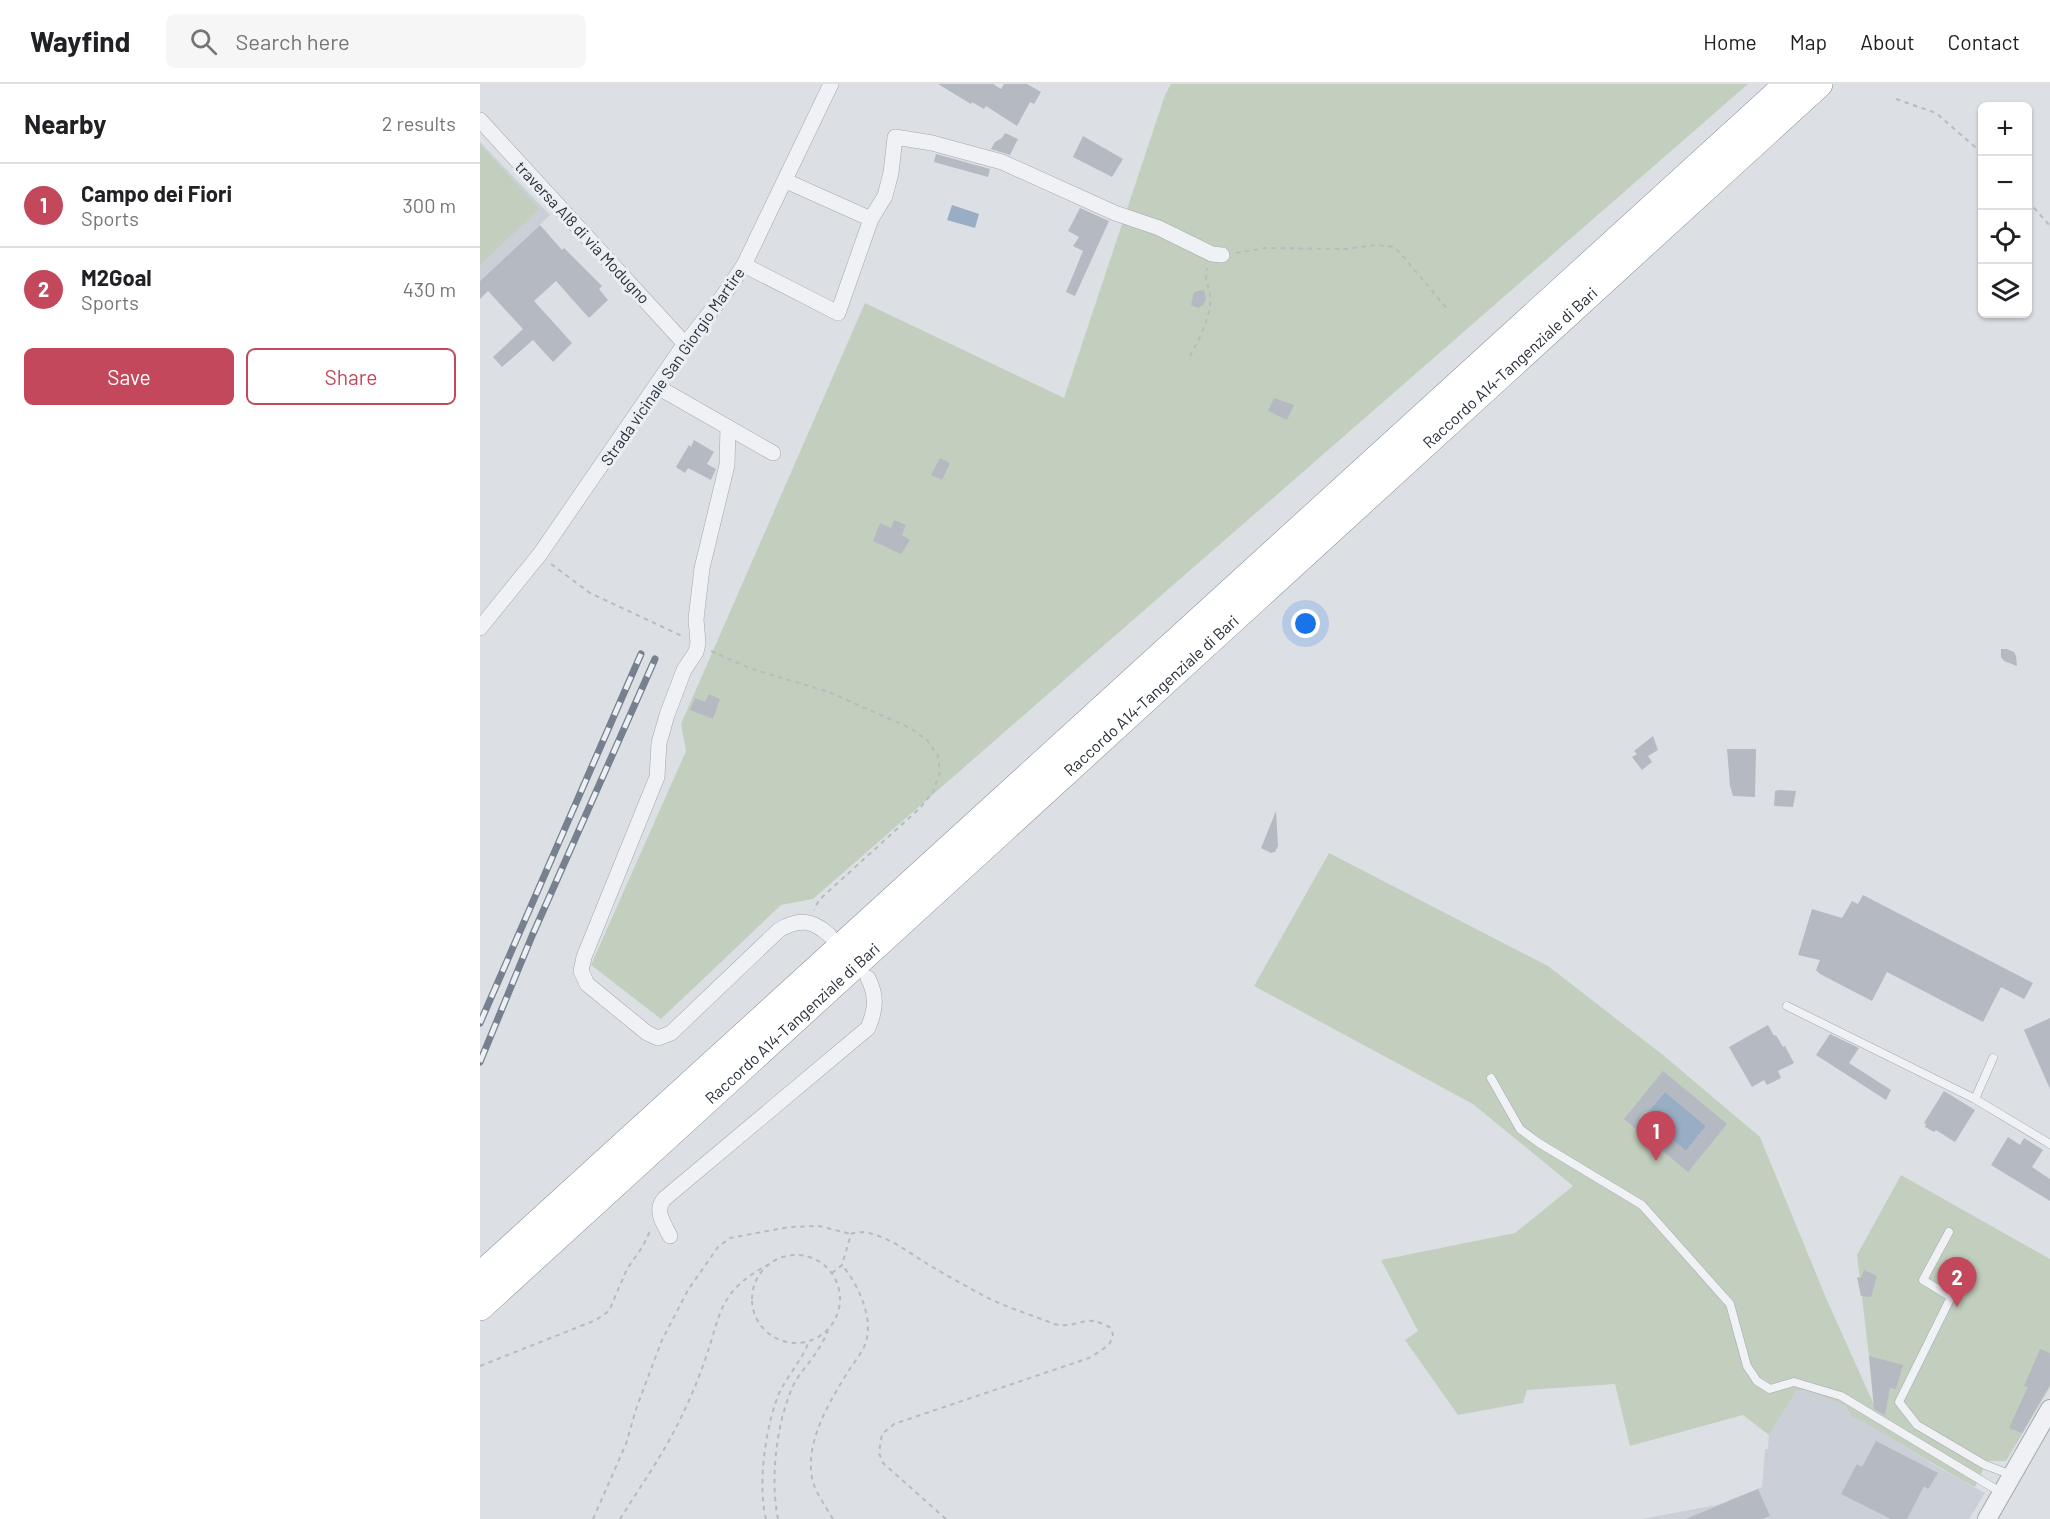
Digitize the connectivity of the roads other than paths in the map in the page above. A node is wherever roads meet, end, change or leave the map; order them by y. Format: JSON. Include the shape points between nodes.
{"nodes":[{"id":1,"x":831,"y":84,"type":"edge"},
{"id":2,"x":1788,"y":84,"type":"edge"},
{"id":3,"x":1819,"y":84,"type":"edge"},
{"id":4,"x":480,"y":120,"type":"edge"},
{"id":5,"x":786,"y":181,"type":"junction"},
{"id":6,"x":871,"y":219,"type":"junction"},
{"id":7,"x":1217,"y":255,"type":"road end"},
{"id":8,"x":744,"y":265,"type":"junction"},
{"id":9,"x":686,"y":344,"type":"junction"},
{"id":10,"x":656,"y":386,"type":"junction"},
{"id":11,"x":728,"y":427,"type":"junction"},
{"id":12,"x":773,"y":453,"type":"dead end"},
{"id":13,"x":480,"y":628,"type":"edge"},
{"id":14,"x":829,"y":935,"type":"dead end"},
{"id":15,"x":868,"y":978,"type":"dead end"},
{"id":16,"x":1787,"y":1006,"type":"dead end"},
{"id":17,"x":1993,"y":1058,"type":"dead end"},
{"id":18,"x":1491,"y":1078,"type":"dead end"},
{"id":19,"x":1975,"y":1099,"type":"junction"},
{"id":20,"x":2050,"y":1144,"type":"edge"},
{"id":21,"x":1949,"y":1232,"type":"dead end"},
{"id":22,"x":670,"y":1236,"type":"dead end"},
{"id":23,"x":480,"y":1276,"type":"edge"},
{"id":24,"x":480,"y":1306,"type":"edge"},
{"id":25,"x":2049,"y":1414,"type":"edge"},
{"id":26,"x":2012,"y":1475,"type":"junction"},
{"id":27,"x":2002,"y":1493,"type":"junction"},
{"id":28,"x":1987,"y":1519,"type":"edge"}],
"edges":[{"from":1,"to":5,"type":"street","name":"Strada vicinale San Giorgio Martire"},
{"from":2,"to":23,"type":"highway","name":"Raccordo A14-Tangenziale di Bari"},
{"from":3,"to":24,"type":"highway","name":"Raccordo A14-Tangenziale di Bari"},
{"from":4,"to":9,"type":"street","name":"traversa AI8 di via Modugno"},
{"from":5,"to":6,"type":"street"},
{"from":5,"to":8,"type":"street","name":"Strada vicinale San Giorgio Martire"},
{"from":6,"to":7,"type":"street","via":[[889,185],[895,137],[1002,162]]},
{"from":6,"to":8,"type":"street","via":[[838,313]]},
{"from":8,"to":9,"type":"street","name":"Strada vicinale San Giorgio Martire"},
{"from":9,"to":10,"type":"street","name":"Strada vicinale San Giorgio Martire"},
{"from":10,"to":11,"type":"street"},
{"from":10,"to":13,"type":"street","name":"Strada vicinale San Giorgio Martire","via":[[540,554]]},
{"from":11,"to":12,"type":"street"},
{"from":11,"to":14,"type":"street","via":[[727,465],[702,568],[696,652],[684,670],[667,715],[659,743],[657,777],[581,971],[587,984],[658,1038],[671,1033],[779,930],[795,921],[809,921]]},
{"from":15,"to":22,"type":"street","via":[[876,998],[868,1028],[664,1199],[659,1210]]},
{"from":16,"to":19,"type":"lane"},
{"from":17,"to":19,"type":"lane"},
{"from":18,"to":27,"type":"lane","via":[[1520,1129],[1642,1205],[1730,1304],[1747,1366],[1757,1381],[1770,1389],[1794,1382],[1841,1396]]},
{"from":19,"to":20,"type":"lane"},
{"from":21,"to":26,"type":"lane","via":[[1923,1280],[1951,1296],[1899,1402],[1917,1425],[1985,1465]]},
{"from":25,"to":26,"type":"street"},
{"from":26,"to":27,"type":"street"},
{"from":27,"to":28,"type":"street"}]}
